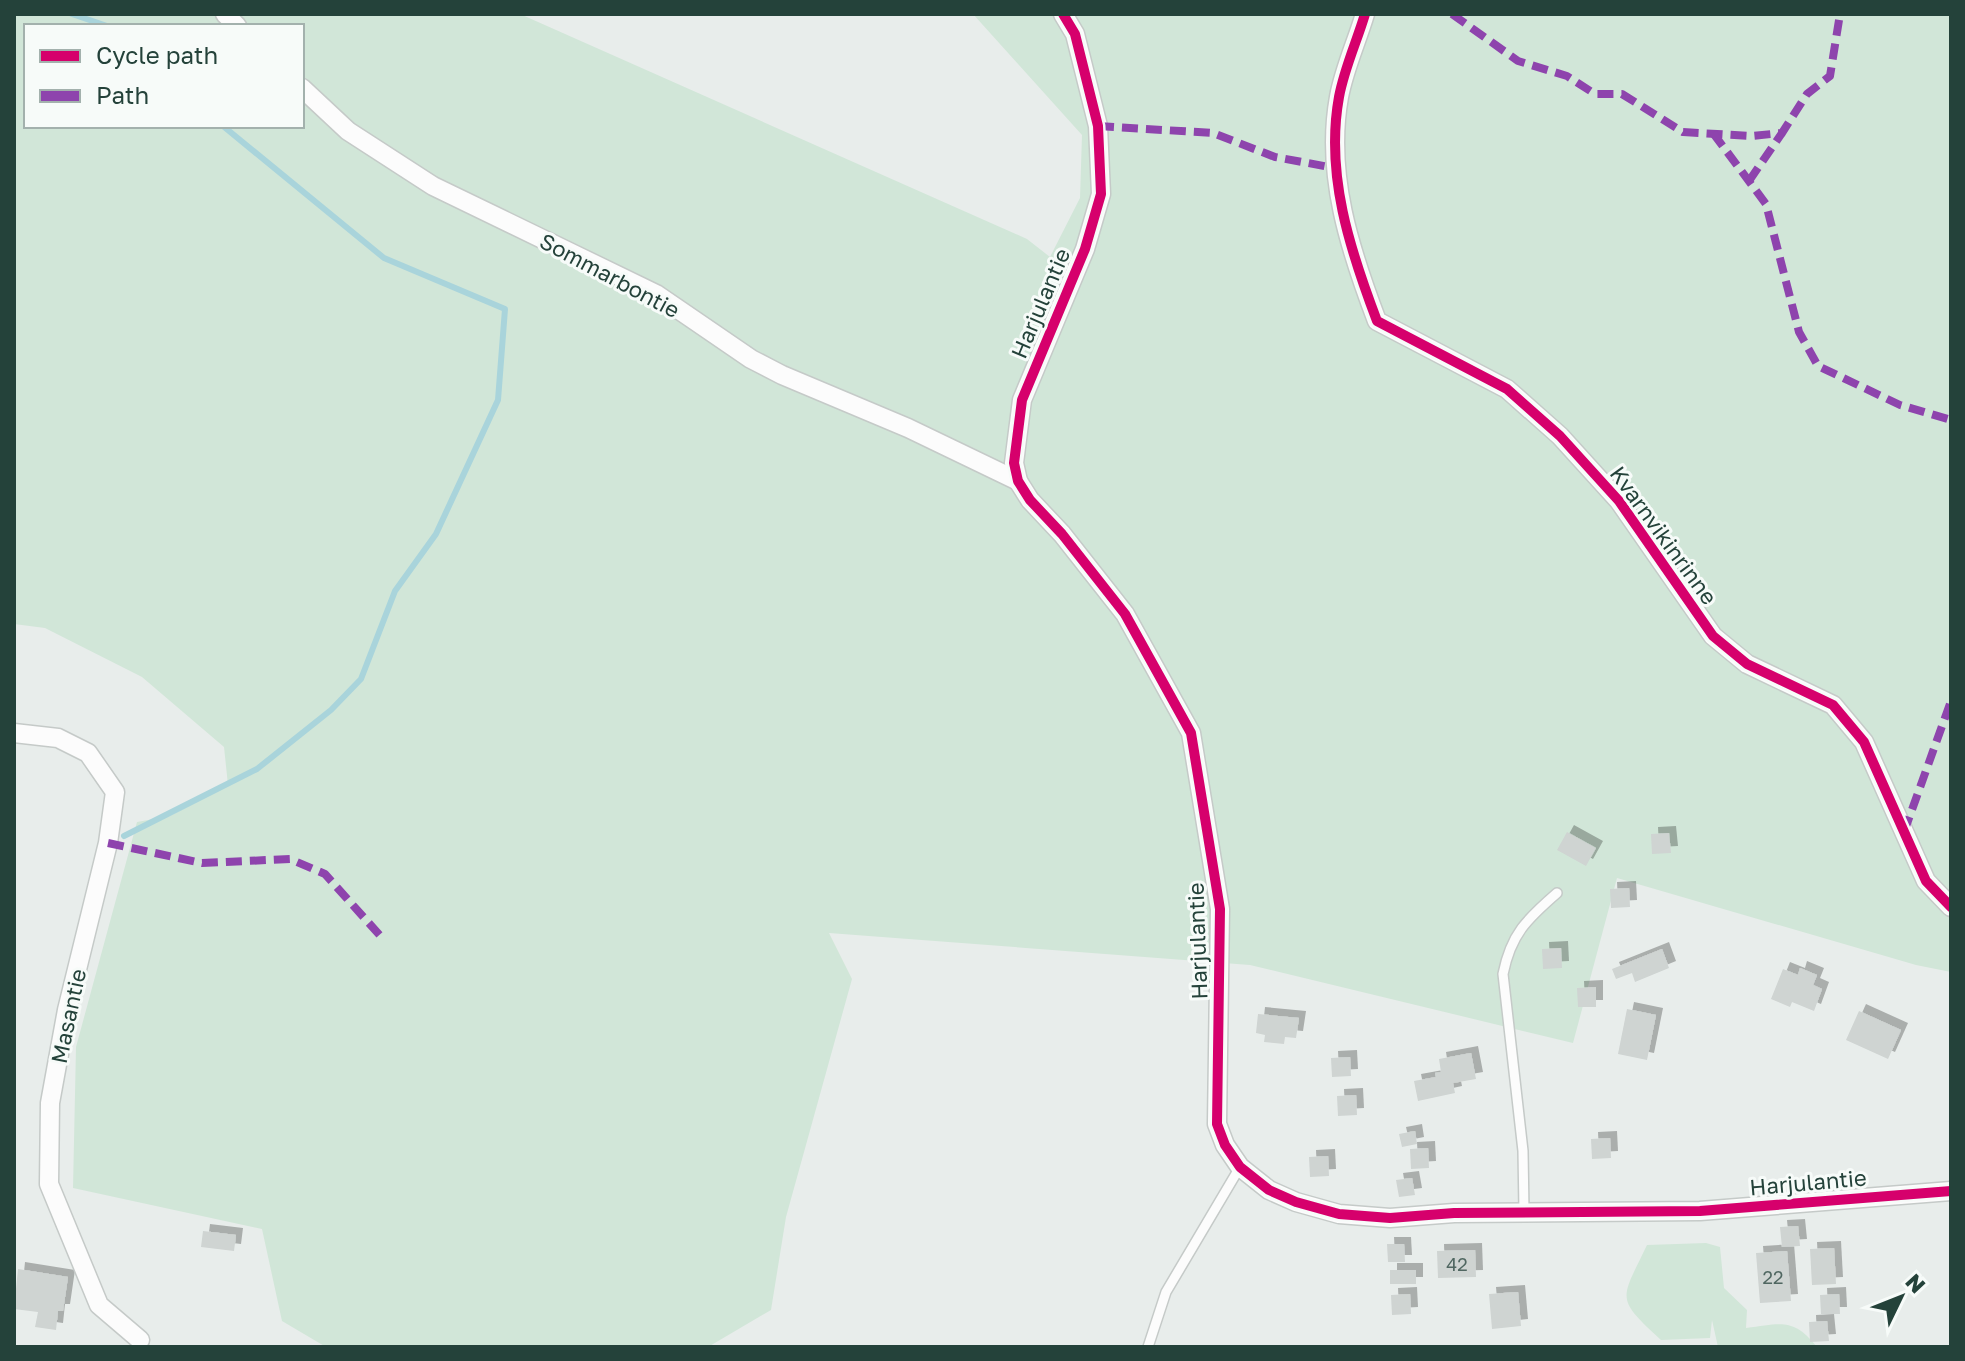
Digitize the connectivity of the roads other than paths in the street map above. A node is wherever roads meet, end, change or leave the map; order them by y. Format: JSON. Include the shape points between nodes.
{"nodes":[{"id":1,"x":1063,"y":14,"type":"edge"},
{"id":2,"x":1365,"y":14,"type":"edge"},
{"id":3,"x":304,"y":90,"type":"edge"},
{"id":4,"x":1018,"y":481,"type":"junction"},
{"id":5,"x":14,"y":733,"type":"edge"},
{"id":6,"x":1557,"y":893,"type":"dead end"},
{"id":7,"x":1951,"y":907,"type":"edge"},
{"id":8,"x":1240,"y":1167,"type":"junction"},
{"id":9,"x":1951,"y":1191,"type":"edge"},
{"id":10,"x":1524,"y":1211,"type":"junction"},
{"id":11,"x":142,"y":1343,"type":"edge"},
{"id":12,"x":1148,"y":1347,"type":"edge"}],
"edges":[{"from":1,"to":4,"type":"street","name":"Harjulantie","via":[[1075,34],[1098,126],[1101,194],[1085,249],[1022,400],[1014,463]]},
{"from":2,"to":7,"type":"street","name":"Kvarnvikinrinne","via":[[1339,96],[1335,168],[1351,251],[1377,321],[1507,389],[1560,436],[1619,501],[1713,636],[1747,664],[1833,705],[1864,742],[1926,881]]},
{"from":3,"to":4,"type":"street","name":"Sommarbontie","via":[[348,131],[433,186],[656,294],[782,375]]},
{"from":4,"to":8,"type":"street","name":"Harjulantie","via":[[1125,614],[1191,733],[1220,909],[1217,1124]]},
{"from":5,"to":11,"type":"street","name":"Masantie","via":[[58,738],[88,753],[115,792],[50,1103],[49,1184],[99,1305]]},
{"from":6,"to":10,"type":"lane","via":[[1518,933],[1503,974],[1523,1151]]},
{"from":8,"to":10,"type":"street","name":"Harjulantie","via":[[1269,1190],[1339,1214],[1390,1218]]},
{"from":8,"to":12,"type":"lane","via":[[1166,1292]]},
{"from":9,"to":10,"type":"street","name":"Harjulantie","via":[[1700,1211]]}]}
